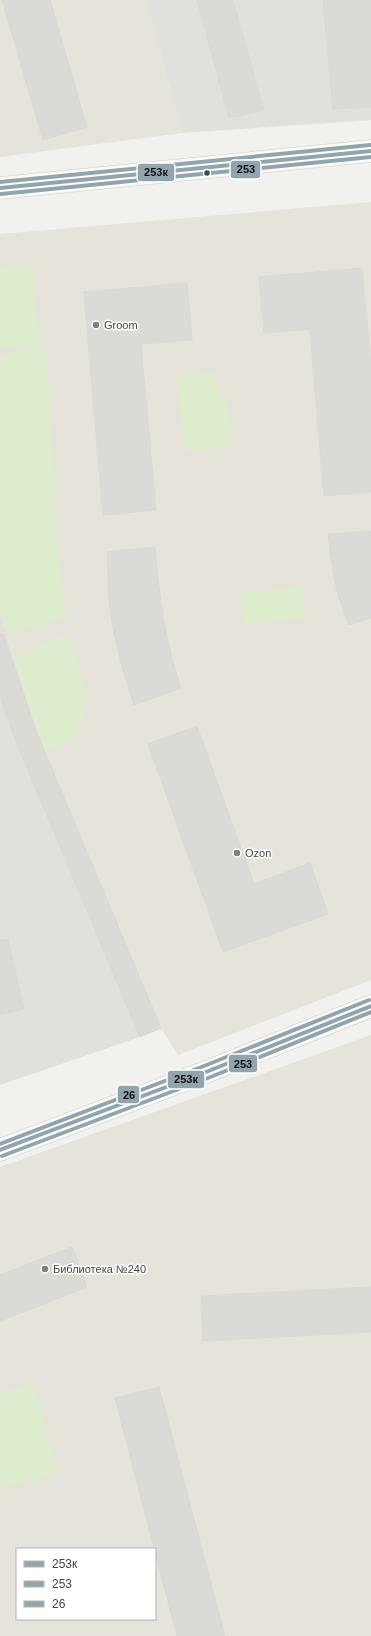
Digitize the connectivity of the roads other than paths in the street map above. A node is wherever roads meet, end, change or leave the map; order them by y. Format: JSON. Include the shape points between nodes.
{"nodes":[{"id":1,"x":371,"y":151,"type":"edge"},
{"id":2,"x":0,"y":188,"type":"edge"},
{"id":3,"x":371,"y":1006,"type":"edge"},
{"id":4,"x":0,"y":1150,"type":"edge"}],
"edges":[{"from":1,"to":2,"type":"street"},
{"from":3,"to":4,"type":"street"}]}
